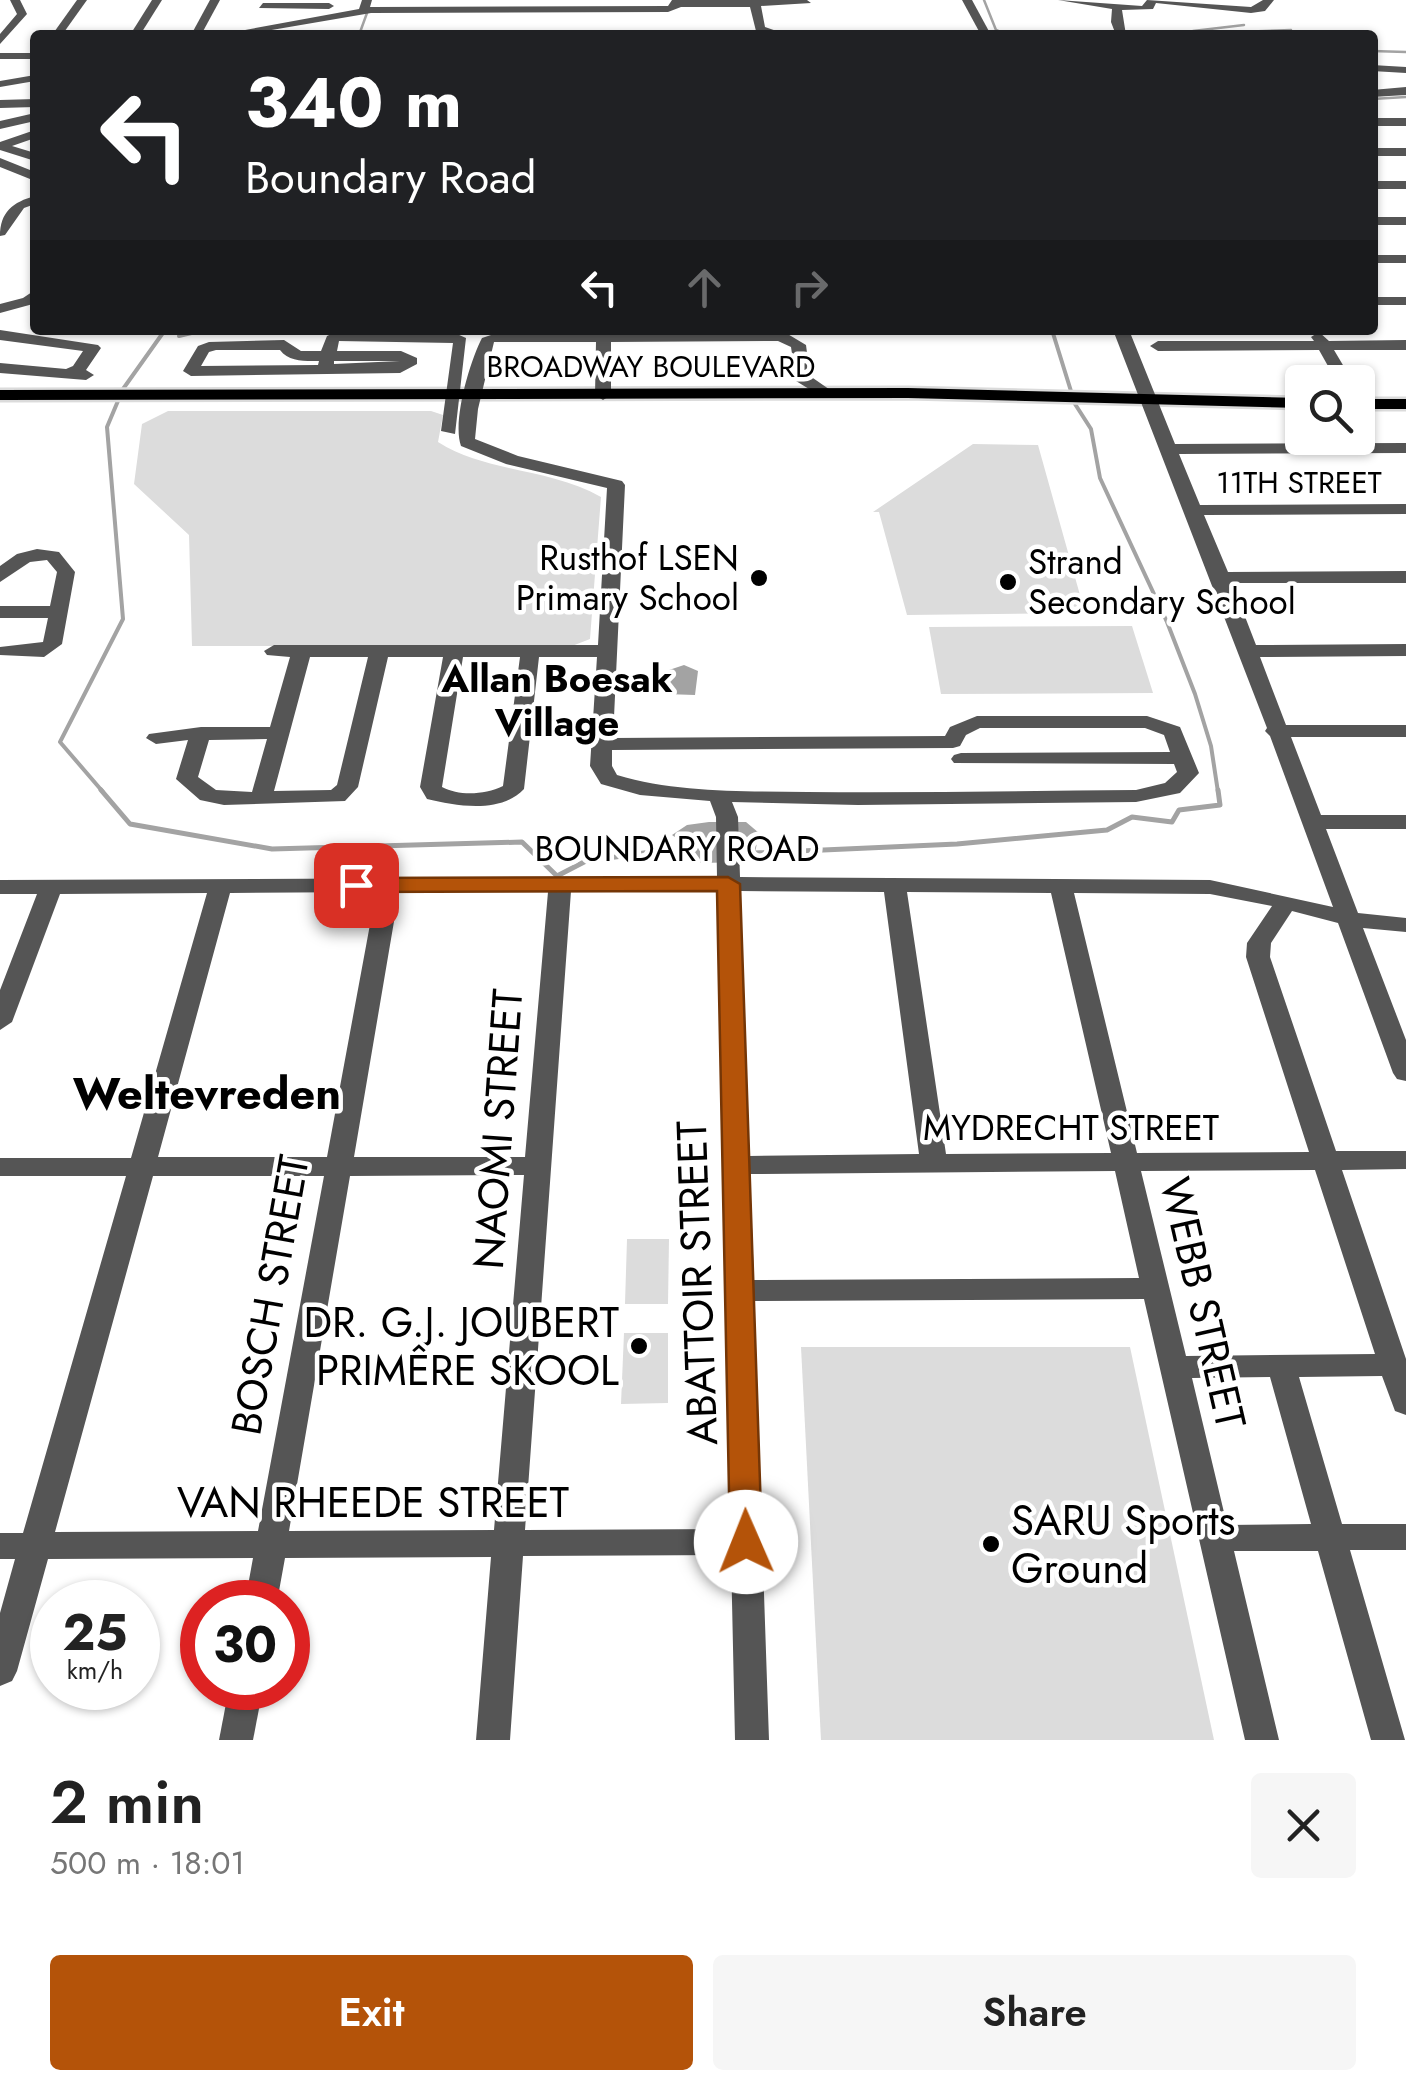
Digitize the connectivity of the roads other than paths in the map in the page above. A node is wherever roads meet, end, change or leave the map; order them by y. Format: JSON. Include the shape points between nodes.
{"nodes":[{"id":1,"x":15,"y":0,"type":"edge"},
{"id":2,"x":215,"y":0,"type":"edge"},
{"id":3,"x":426,"y":0,"type":"edge"},
{"id":4,"x":454,"y":0,"type":"edge"},
{"id":5,"x":463,"y":0,"type":"edge"},
{"id":6,"x":502,"y":0,"type":"edge"},
{"id":7,"x":578,"y":0,"type":"edge"},
{"id":8,"x":614,"y":0,"type":"edge"},
{"id":9,"x":966,"y":0,"type":"edge"},
{"id":10,"x":1063,"y":0,"type":"edge"},
{"id":11,"x":1155,"y":0,"type":"edge"},
{"id":12,"x":1269,"y":0,"type":"edge"},
{"id":13,"x":754,"y":2,"type":"edge"},
{"id":14,"x":289,"y":3,"type":"edge"},
{"id":15,"x":677,"y":3,"type":"edge"},
{"id":16,"x":806,"y":3,"type":"dead end"},
{"id":17,"x":444,"y":4,"type":"edge"},
{"id":18,"x":521,"y":4,"type":"edge"},
{"id":19,"x":596,"y":4,"type":"edge"},
{"id":20,"x":78,"y":5,"type":"edge"},
{"id":21,"x":262,"y":6,"type":"dead end"},
{"id":22,"x":367,"y":6,"type":"edge"},
{"id":23,"x":157,"y":7,"type":"edge"},
{"id":24,"x":1118,"y":7,"type":"junction"},
{"id":25,"x":131,"y":10,"type":"dead end"},
{"id":26,"x":655,"y":10,"type":"junction"},
{"id":27,"x":90,"y":11,"type":"dead end"},
{"id":28,"x":396,"y":11,"type":"junction"},
{"id":29,"x":7,"y":24,"type":"edge"},
{"id":30,"x":655,"y":24,"type":"dead end"},
{"id":31,"x":121,"y":25,"type":"dead end"},
{"id":32,"x":160,"y":25,"type":"dead end"},
{"id":33,"x":81,"y":26,"type":"dead end"},
{"id":34,"x":374,"y":26,"type":"dead end"},
{"id":35,"x":278,"y":29,"type":"junction"},
{"id":36,"x":61,"y":30,"type":"edge"},
{"id":37,"x":64,"y":30,"type":"edge"},
{"id":38,"x":138,"y":30,"type":"edge"},
{"id":39,"x":199,"y":30,"type":"edge"},
{"id":40,"x":269,"y":30,"type":"edge"},
{"id":41,"x":282,"y":30,"type":"edge"},
{"id":42,"x":764,"y":30,"type":"edge"},
{"id":43,"x":983,"y":30,"type":"edge"},
{"id":44,"x":1119,"y":30,"type":"edge"},
{"id":45,"x":0,"y":41,"type":"edge"},
{"id":46,"x":1378,"y":54,"type":"edge"},
{"id":47,"x":1389,"y":55,"type":"dead end"},
{"id":48,"x":0,"y":56,"type":"edge"},
{"id":49,"x":30,"y":56,"type":"edge"},
{"id":50,"x":1378,"y":68,"type":"edge"},
{"id":51,"x":1406,"y":70,"type":"edge"},
{"id":52,"x":1378,"y":72,"type":"edge"},
{"id":53,"x":28,"y":76,"type":"edge"},
{"id":54,"x":0,"y":78,"type":"edge"},
{"id":55,"x":1386,"y":81,"type":"dead end"},
{"id":56,"x":1406,"y":92,"type":"edge"},
{"id":57,"x":1378,"y":94,"type":"edge"},
{"id":58,"x":0,"y":104,"type":"edge"},
{"id":59,"x":30,"y":104,"type":"edge"},
{"id":60,"x":30,"y":118,"type":"edge"},
{"id":61,"x":1378,"y":122,"type":"edge"},
{"id":62,"x":1406,"y":122,"type":"edge"},
{"id":63,"x":0,"y":126,"type":"edge"},
{"id":64,"x":30,"y":136,"type":"edge"},
{"id":65,"x":0,"y":146,"type":"edge"},
{"id":66,"x":1378,"y":152,"type":"edge"},
{"id":67,"x":1406,"y":152,"type":"edge"},
{"id":68,"x":30,"y":155,"type":"edge"},
{"id":69,"x":0,"y":162,"type":"edge"},
{"id":70,"x":29,"y":175,"type":"edge"},
{"id":71,"x":0,"y":178,"type":"edge"},
{"id":72,"x":1378,"y":185,"type":"edge"},
{"id":73,"x":1406,"y":185,"type":"edge"},
{"id":74,"x":30,"y":201,"type":"edge"},
{"id":75,"x":0,"y":205,"type":"edge"},
{"id":76,"x":18,"y":205,"type":"junction"},
{"id":77,"x":1378,"y":221,"type":"edge"},
{"id":78,"x":1406,"y":221,"type":"edge"},
{"id":79,"x":0,"y":232,"type":"edge"},
{"id":80,"x":1378,"y":259,"type":"edge"},
{"id":81,"x":1406,"y":259,"type":"edge"},
{"id":82,"x":30,"y":299,"type":"edge"},
{"id":83,"x":1406,"y":300,"type":"edge"},
{"id":84,"x":1378,"y":301,"type":"edge"},
{"id":85,"x":0,"y":309,"type":"edge"},
{"id":86,"x":343,"y":335,"type":"edge"},
{"id":87,"x":382,"y":335,"type":"edge"},
{"id":88,"x":459,"y":335,"type":"edge"},
{"id":89,"x":495,"y":335,"type":"edge"},
{"id":90,"x":604,"y":335,"type":"junction"},
{"id":91,"x":1123,"y":335,"type":"edge"},
{"id":92,"x":1318,"y":335,"type":"edge"},
{"id":93,"x":0,"y":336,"type":"edge"},
{"id":94,"x":1158,"y":346,"type":"dead end"},
{"id":95,"x":1324,"y":346,"type":"junction"},
{"id":96,"x":1406,"y":346,"type":"edge"},
{"id":97,"x":326,"y":363,"type":"junction"},
{"id":98,"x":1335,"y":365,"type":"edge"},
{"id":99,"x":0,"y":368,"type":"edge"},
{"id":100,"x":71,"y":372,"type":"junction"},
{"id":101,"x":92,"y":375,"type":"dead end"},
{"id":102,"x":802,"y":378,"type":"junction"},
{"id":103,"x":452,"y":394,"type":"junction"},
{"id":104,"x":474,"y":394,"type":"junction"},
{"id":105,"x":781,"y":394,"type":"junction"},
{"id":106,"x":828,"y":394,"type":"junction"},
{"id":107,"x":603,"y":395,"type":"junction"},
{"id":108,"x":0,"y":396,"type":"edge"},
{"id":109,"x":1150,"y":401,"type":"junction"},
{"id":110,"x":1285,"y":404,"type":"edge"},
{"id":111,"x":1375,"y":404,"type":"edge"},
{"id":112,"x":1406,"y":404,"type":"edge"},
{"id":113,"x":1170,"y":448,"type":"junction"},
{"id":114,"x":1406,"y":448,"type":"edge"},
{"id":115,"x":512,"y":460,"type":"junction"},
{"id":116,"x":1193,"y":510,"type":"junction"},
{"id":117,"x":1406,"y":510,"type":"edge"},
{"id":118,"x":38,"y":533,"type":"dead end"},
{"id":119,"x":22,"y":557,"type":"junction"},
{"id":120,"x":0,"y":576,"type":"edge"},
{"id":121,"x":1221,"y":578,"type":"junction"},
{"id":122,"x":1406,"y":578,"type":"edge"},
{"id":123,"x":0,"y":612,"type":"edge"},
{"id":124,"x":59,"y":612,"type":"junction"},
{"id":125,"x":6,"y":650,"type":"dead end"},
{"id":126,"x":1246,"y":650,"type":"junction"},
{"id":127,"x":1406,"y":650,"type":"edge"},
{"id":128,"x":609,"y":651,"type":"junction"},
{"id":129,"x":274,"y":652,"type":"dead end"},
{"id":130,"x":301,"y":652,"type":"junction"},
{"id":131,"x":378,"y":652,"type":"junction"},
{"id":132,"x":454,"y":652,"type":"junction"},
{"id":133,"x":530,"y":652,"type":"junction"},
{"id":134,"x":791,"y":719,"type":"dead end"},
{"id":135,"x":839,"y":719,"type":"dead end"},
{"id":136,"x":887,"y":719,"type":"dead end"},
{"id":137,"x":649,"y":720,"type":"dead end"},
{"id":138,"x":743,"y":720,"type":"dead end"},
{"id":139,"x":1275,"y":731,"type":"junction"},
{"id":140,"x":1406,"y":731,"type":"edge"},
{"id":141,"x":201,"y":733,"type":"junction"},
{"id":142,"x":280,"y":733,"type":"junction"},
{"id":143,"x":156,"y":738,"type":"dead end"},
{"id":144,"x":842,"y":742,"type":"junction"},
{"id":145,"x":890,"y":742,"type":"junction"},
{"id":146,"x":646,"y":743,"type":"junction"},
{"id":147,"x":744,"y":743,"type":"junction"},
{"id":148,"x":792,"y":743,"type":"junction"},
{"id":149,"x":602,"y":744,"type":"junction"},
{"id":150,"x":957,"y":751,"type":"junction"},
{"id":151,"x":1184,"y":758,"type":"junction"},
{"id":152,"x":720,"y":796,"type":"junction"},
{"id":153,"x":965,"y":796,"type":"junction"},
{"id":154,"x":261,"y":798,"type":"junction"},
{"id":155,"x":1313,"y":822,"type":"junction"},
{"id":156,"x":1406,"y":822,"type":"edge"},
{"id":157,"x":728,"y":873,"type":"junction"},
{"id":158,"x":560,"y":884,"type":"junction"},
{"id":159,"x":894,"y":884,"type":"junction"},
{"id":160,"x":221,"y":885,"type":"junction"},
{"id":161,"x":390,"y":885,"type":"junction"},
{"id":162,"x":1062,"y":886,"type":"junction"},
{"id":163,"x":50,"y":887,"type":"junction"},
{"id":164,"x":0,"y":888,"type":"edge"},
{"id":165,"x":1285,"y":904,"type":"junction"},
{"id":166,"x":1349,"y":920,"type":"junction"},
{"id":167,"x":1406,"y":925,"type":"edge"},
{"id":168,"x":1395,"y":1015,"type":"edge"},
{"id":169,"x":0,"y":1022,"type":"edge"},
{"id":170,"x":1406,"y":1073,"type":"edge"},
{"id":171,"x":1406,"y":1160,"type":"edge"},
{"id":172,"x":1326,"y":1161,"type":"junction"},
{"id":173,"x":1126,"y":1162,"type":"junction"},
{"id":174,"x":339,"y":1164,"type":"junction"},
{"id":175,"x":934,"y":1164,"type":"junction"},
{"id":176,"x":736,"y":1165,"type":"junction"},
{"id":177,"x":142,"y":1166,"type":"junction"},
{"id":178,"x":538,"y":1166,"type":"junction"},
{"id":179,"x":0,"y":1168,"type":"edge"},
{"id":180,"x":1156,"y":1288,"type":"junction"},
{"id":181,"x":739,"y":1291,"type":"junction"},
{"id":182,"x":1281,"y":1365,"type":"junction"},
{"id":183,"x":1394,"y":1365,"type":"junction"},
{"id":184,"x":1174,"y":1366,"type":"junction"},
{"id":185,"x":1406,"y":1402,"type":"edge"},
{"id":186,"x":1406,"y":1537,"type":"edge"},
{"id":187,"x":1215,"y":1538,"type":"junction"},
{"id":188,"x":1330,"y":1538,"type":"junction"},
{"id":189,"x":746,"y":1542,"type":"junction"},
{"id":190,"x":271,"y":1544,"type":"junction"},
{"id":191,"x":508,"y":1544,"type":"junction"},
{"id":192,"x":0,"y":1546,"type":"edge"},
{"id":193,"x":35,"y":1546,"type":"junction"},
{"id":194,"x":265,"y":1580,"type":"edge"},
{"id":195,"x":0,"y":1671,"type":"edge"},
{"id":196,"x":242,"y":1710,"type":"edge"},
{"id":197,"x":236,"y":1740,"type":"edge"},
{"id":198,"x":494,"y":1740,"type":"edge"},
{"id":199,"x":752,"y":1740,"type":"edge"},
{"id":200,"x":1262,"y":1740,"type":"edge"},
{"id":201,"x":1388,"y":1740,"type":"edge"}],
"edges":[{"from":1,"to":29,"type":"street","via":[[22,11]]},
{"from":2,"to":39,"type":"street"},
{"from":3,"to":17,"type":"street"},
{"from":4,"to":5,"type":"street"},
{"from":6,"to":18,"type":"street"},
{"from":7,"to":19,"type":"street"},
{"from":8,"to":19,"type":"street"},
{"from":9,"to":43,"type":"street"},
{"from":10,"to":24,"type":"street"},
{"from":11,"to":12,"type":"street","via":[[1254,10]]},
{"from":11,"to":24,"type":"street","via":[[1146,9]]},
{"from":13,"to":15,"type":"street"},
{"from":13,"to":16,"type":"street"},
{"from":13,"to":42,"type":"street"},
{"from":14,"to":21,"type":"street"},
{"from":14,"to":22,"type":"street"},
{"from":15,"to":26,"type":"street"},
{"from":17,"to":18,"type":"street"},
{"from":17,"to":28,"type":"street"},
{"from":18,"to":19,"type":"street"},
{"from":19,"to":26,"type":"street"},
{"from":20,"to":27,"type":"street"},
{"from":20,"to":36,"type":"street"},
{"from":22,"to":28,"type":"street"},
{"from":22,"to":35,"type":"street"},
{"from":23,"to":25,"type":"street"},
{"from":23,"to":38,"type":"street"},
{"from":24,"to":44,"type":"street"},
{"from":26,"to":30,"type":"street"},
{"from":28,"to":34,"type":"street"},
{"from":29,"to":45,"type":"street"},
{"from":31,"to":38,"type":"street"},
{"from":32,"to":38,"type":"street"},
{"from":33,"to":37,"type":"street"},
{"from":35,"to":40,"type":"street"},
{"from":35,"to":41,"type":"street"},
{"from":46,"to":47,"type":"street"},
{"from":48,"to":49,"type":"street"},
{"from":50,"to":51,"type":"street"},
{"from":52,"to":55,"type":"street"},
{"from":53,"to":54,"type":"street","via":[[16,84]]},
{"from":56,"to":57,"type":"street"},
{"from":58,"to":59,"type":"street"},
{"from":60,"to":63,"type":"street"},
{"from":61,"to":62,"type":"street"},
{"from":64,"to":65,"type":"street"},
{"from":65,"to":68,"type":"street"},
{"from":66,"to":67,"type":"street"},
{"from":69,"to":70,"type":"street"},
{"from":70,"to":71,"type":"street"},
{"from":72,"to":73,"type":"street"},
{"from":74,"to":76,"type":"street"},
{"from":75,"to":76,"type":"street"},
{"from":76,"to":79,"type":"street"},
{"from":77,"to":78,"type":"street"},
{"from":80,"to":81,"type":"street"},
{"from":82,"to":85,"type":"street"},
{"from":83,"to":84,"type":"street"},
{"from":86,"to":97,"type":"street"},
{"from":87,"to":88,"type":"street"},
{"from":88,"to":89,"type":"street"},
{"from":88,"to":103,"type":"street"},
{"from":89,"to":90,"type":"street"},
{"from":89,"to":104,"type":"street"},
{"from":90,"to":102,"type":"street","via":[[781,336],[798,346]]},
{"from":90,"to":107,"type":"street"},
{"from":91,"to":109,"type":"street"},
{"from":92,"to":95,"type":"street"},
{"from":93,"to":100,"type":"street","via":[[93,348]]},
{"from":94,"to":95,"type":"street"},
{"from":95,"to":96,"type":"street"},
{"from":95,"to":98,"type":"street"},
{"from":97,"to":97,"type":"street","via":[[200,374],[190,368],[211,345],[284,345],[296,356]]},
{"from":99,"to":100,"type":"street"},
{"from":100,"to":101,"type":"street"},
{"from":102,"to":105,"type":"street"},
{"from":102,"to":106,"type":"street"},
{"from":103,"to":104,"type":"main road","name":"BROADWAY BOULEVARD"},
{"from":103,"to":108,"type":"main road","name":"BROADWAY BOULEVARD"},
{"from":103,"to":115,"type":"street","via":[[452,441],[474,454]]},
{"from":104,"to":107,"type":"main road","name":"BROADWAY BOULEVARD"},
{"from":104,"to":115,"type":"street","via":[[465,439]]},
{"from":105,"to":106,"type":"main road","name":"BROADWAY BOULEVARD"},
{"from":105,"to":107,"type":"main road","name":"BROADWAY BOULEVARD"},
{"from":106,"to":109,"type":"main road","name":"BROADWAY BOULEVARD"},
{"from":109,"to":110,"type":"main road","name":"BROADWAY BOULEVARD"},
{"from":109,"to":113,"type":"street"},
{"from":111,"to":112,"type":"main road"},
{"from":113,"to":114,"type":"street"},
{"from":113,"to":116,"type":"street"},
{"from":115,"to":128,"type":"street","via":[[616,485]]},
{"from":116,"to":117,"type":"street","name":"11TH STREET"},
{"from":116,"to":121,"type":"street"},
{"from":118,"to":119,"type":"street"},
{"from":119,"to":120,"type":"street"},
{"from":119,"to":124,"type":"street","via":[[49,555],[64,567]]},
{"from":121,"to":122,"type":"street"},
{"from":121,"to":126,"type":"street"},
{"from":123,"to":124,"type":"street"},
{"from":124,"to":125,"type":"street","via":[[56,636],[44,651]]},
{"from":126,"to":127,"type":"street"},
{"from":126,"to":139,"type":"street"},
{"from":128,"to":133,"type":"street"},
{"from":128,"to":149,"type":"street"},
{"from":129,"to":130,"type":"street"},
{"from":130,"to":131,"type":"street"},
{"from":130,"to":142,"type":"street"},
{"from":131,"to":132,"type":"street"},
{"from":131,"to":154,"type":"street","via":[[344,792]]},
{"from":132,"to":133,"type":"street"},
{"from":132,"to":133,"type":"street","via":[[431,787],[450,798],[492,798],[513,789]]},
{"from":134,"to":148,"type":"street"},
{"from":135,"to":144,"type":"street"},
{"from":136,"to":145,"type":"street"},
{"from":137,"to":146,"type":"street"},
{"from":138,"to":147,"type":"street"},
{"from":139,"to":140,"type":"street"},
{"from":139,"to":155,"type":"street"},
{"from":141,"to":142,"type":"street"},
{"from":141,"to":143,"type":"street"},
{"from":141,"to":154,"type":"street","via":[[187,778],[215,797]]},
{"from":142,"to":154,"type":"street"},
{"from":144,"to":145,"type":"street"},
{"from":144,"to":148,"type":"street"},
{"from":145,"to":150,"type":"street"},
{"from":146,"to":147,"type":"street","via":[[696,732]]},
{"from":146,"to":149,"type":"street"},
{"from":147,"to":148,"type":"street"},
{"from":149,"to":152,"type":"street","via":[[604,774],[616,785]]},
{"from":150,"to":151,"type":"street"},
{"from":150,"to":151,"type":"street","via":[[956,731],[977,722],[1146,722],[1173,731]]},
{"from":150,"to":153,"type":"street"},
{"from":151,"to":153,"type":"street","via":[[1185,779],[1154,794]]},
{"from":152,"to":153,"type":"street","via":[[768,788],[914,788]]},
{"from":152,"to":157,"type":"street","name":"ABATTOIR STREET"},
{"from":155,"to":156,"type":"street"},
{"from":155,"to":166,"type":"street"},
{"from":157,"to":158,"type":"street","name":"BOUNDARY ROAD"},
{"from":157,"to":159,"type":"street","name":"BOUNDARY ROAD"},
{"from":157,"to":176,"type":"street","name":"ABATTOIR STREET"},
{"from":158,"to":161,"type":"street","name":"BOUNDARY ROAD"},
{"from":158,"to":178,"type":"street","name":"NAOMI STREET"},
{"from":159,"to":162,"type":"street","name":"BOUNDARY ROAD"},
{"from":159,"to":175,"type":"street"},
{"from":160,"to":161,"type":"street","name":"BOUNDARY ROAD"},
{"from":160,"to":163,"type":"street","name":"BOUNDARY ROAD"},
{"from":160,"to":177,"type":"street"},
{"from":161,"to":174,"type":"street","name":"BOSCH STREET"},
{"from":162,"to":165,"type":"street","name":"BOUNDARY ROAD","via":[[1210,887]]},
{"from":162,"to":173,"type":"street","name":"WEBB STREET"},
{"from":163,"to":164,"type":"street","name":"BOUNDARY ROAD"},
{"from":163,"to":169,"type":"street"},
{"from":165,"to":166,"type":"street","name":"BOUNDARY ROAD"},
{"from":165,"to":172,"type":"street","via":[[1258,943],[1258,957]]},
{"from":166,"to":167,"type":"street","name":"BOUNDARY ROAD"},
{"from":166,"to":168,"type":"street"},
{"from":168,"to":170,"type":"street"},
{"from":171,"to":172,"type":"street","name":"MYDRECHT STREET"},
{"from":172,"to":173,"type":"street","name":"MYDRECHT STREET"},
{"from":172,"to":183,"type":"street"},
{"from":173,"to":175,"type":"street","name":"MYDRECHT STREET"},
{"from":173,"to":180,"type":"street","name":"WEBB STREET"},
{"from":174,"to":177,"type":"street"},
{"from":174,"to":178,"type":"street"},
{"from":174,"to":190,"type":"street","name":"BOSCH STREET"},
{"from":175,"to":176,"type":"street","name":"MYDRECHT STREET"},
{"from":176,"to":181,"type":"street","name":"ABATTOIR STREET"},
{"from":177,"to":179,"type":"street"},
{"from":177,"to":193,"type":"street"},
{"from":178,"to":191,"type":"street","name":"NAOMI STREET"},
{"from":180,"to":181,"type":"street"},
{"from":180,"to":184,"type":"street","name":"WEBB STREET"},
{"from":181,"to":189,"type":"street","name":"ABATTOIR STREET"},
{"from":182,"to":183,"type":"street"},
{"from":182,"to":184,"type":"street"},
{"from":182,"to":188,"type":"street"},
{"from":183,"to":185,"type":"street"},
{"from":184,"to":187,"type":"street","name":"WEBB STREET"},
{"from":186,"to":188,"type":"street"},
{"from":187,"to":188,"type":"street"},
{"from":187,"to":200,"type":"street","name":"WEBB STREET"},
{"from":188,"to":201,"type":"street"},
{"from":189,"to":191,"type":"street","name":"VAN RHEEDE STREET"},
{"from":189,"to":199,"type":"street","name":"ABATTOIR STREET"},
{"from":190,"to":191,"type":"street","name":"VAN RHEEDE STREET"},
{"from":190,"to":193,"type":"street","name":"VAN RHEEDE STREET"},
{"from":190,"to":194,"type":"street","name":"BOSCH STREET"},
{"from":191,"to":198,"type":"street","name":"NAOMI STREET"},
{"from":192,"to":193,"type":"street","name":"VAN RHEEDE STREET"},
{"from":193,"to":195,"type":"street"},
{"from":196,"to":197,"type":"street"}]}
